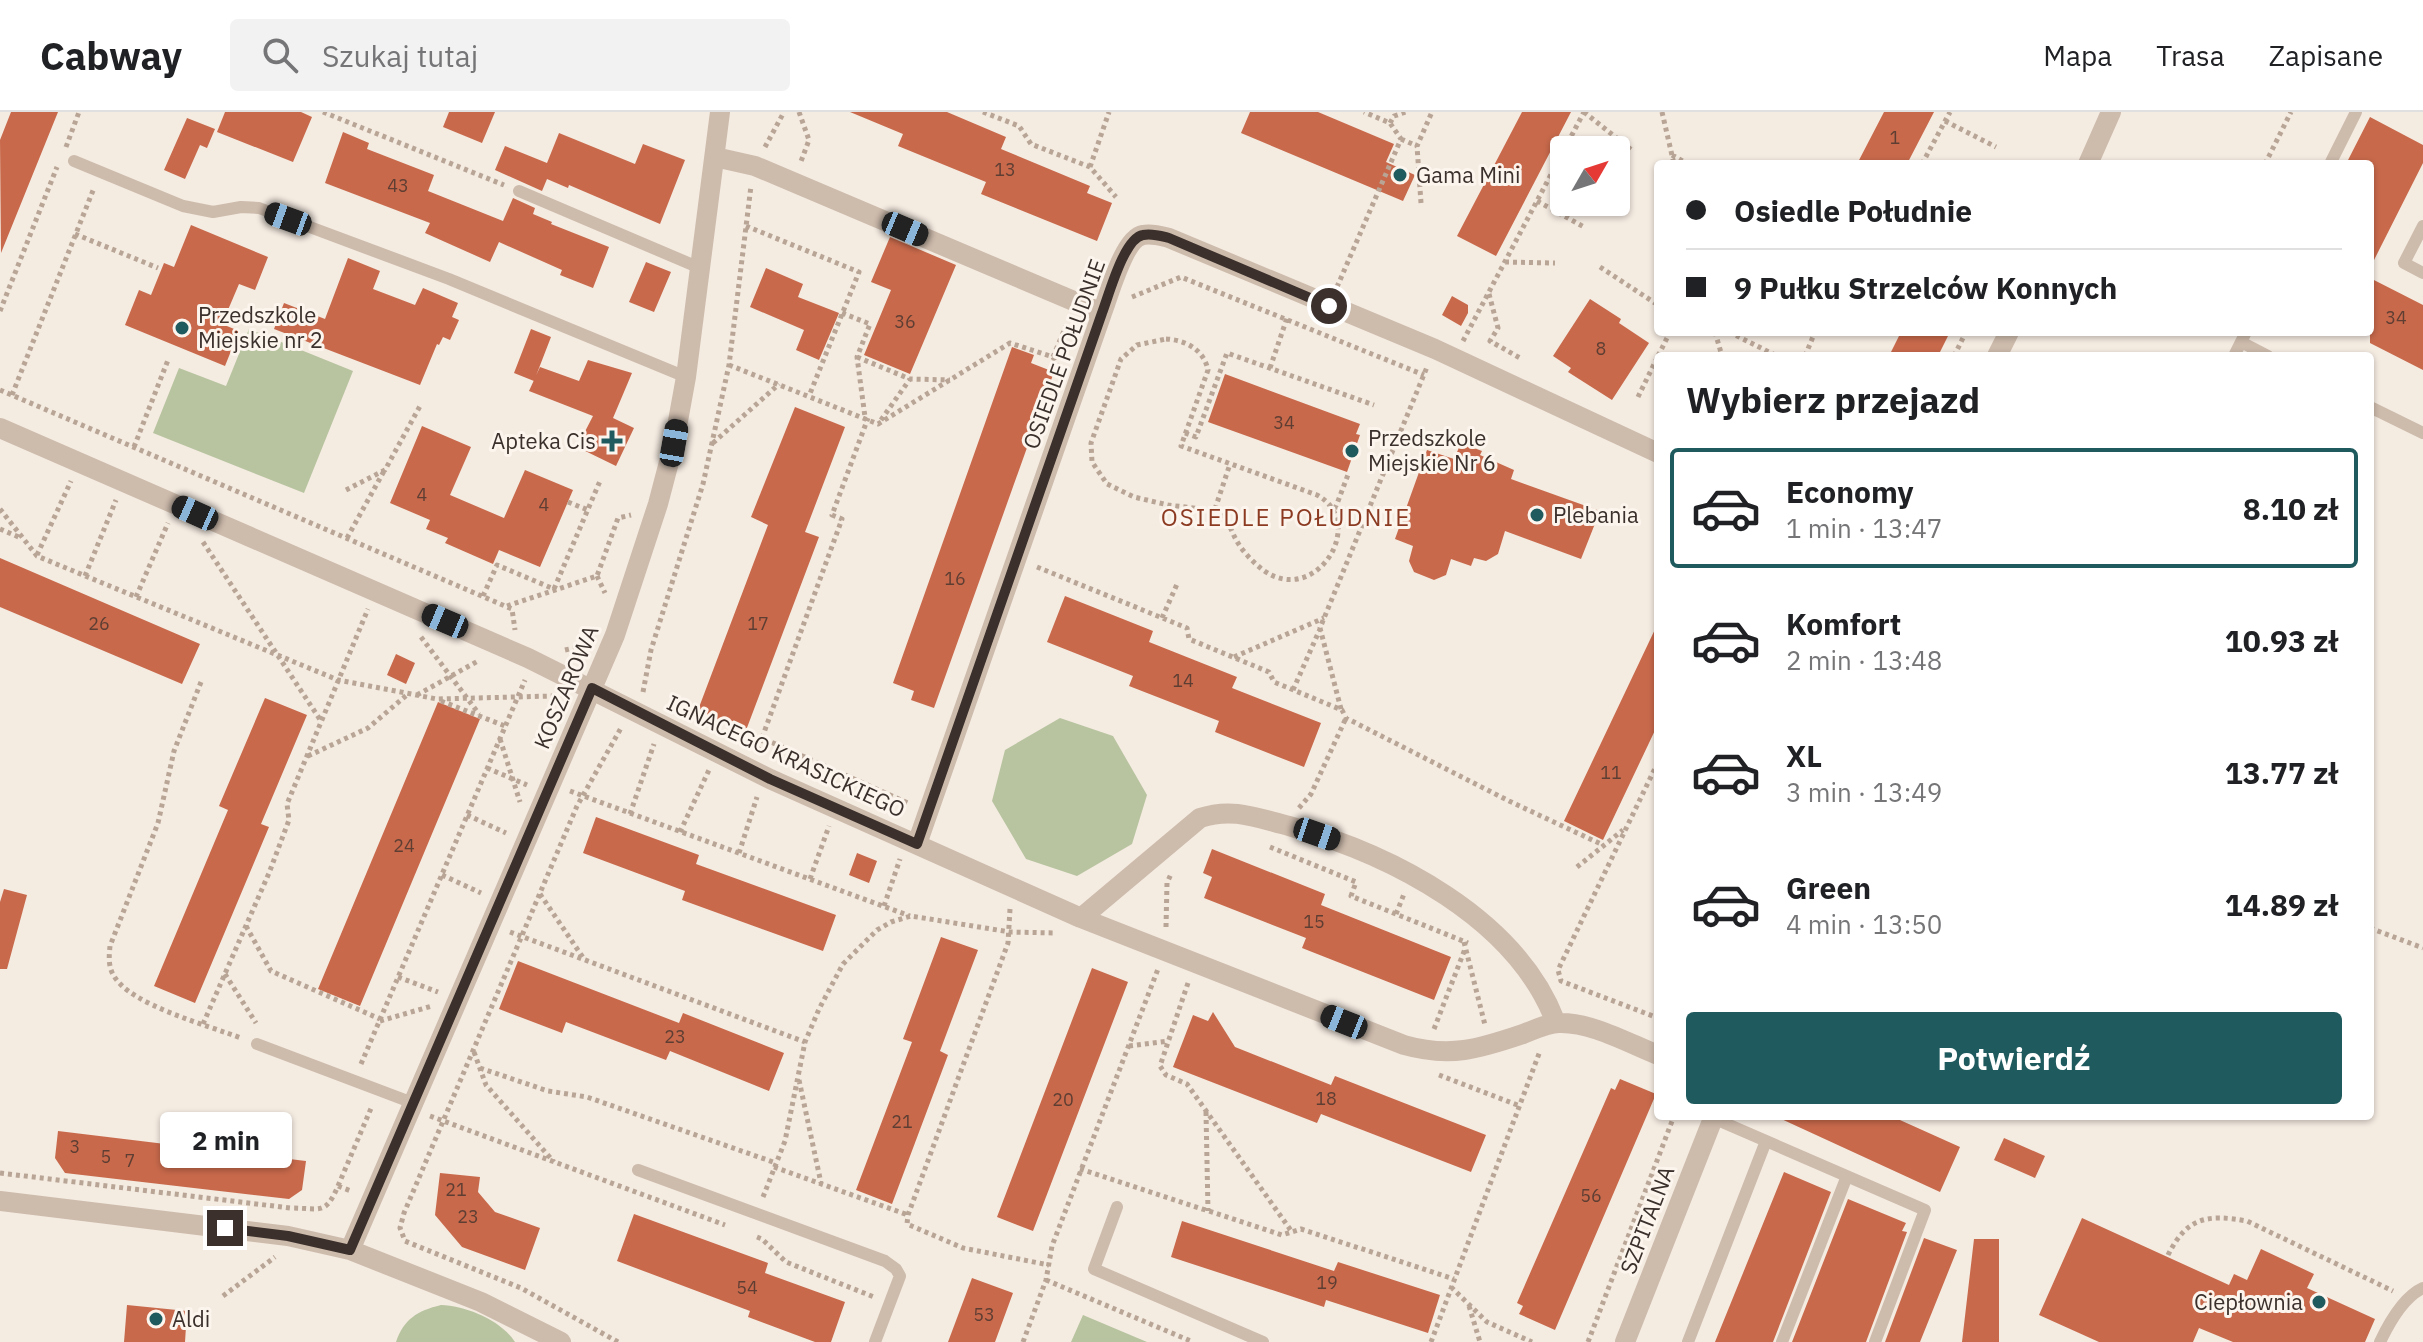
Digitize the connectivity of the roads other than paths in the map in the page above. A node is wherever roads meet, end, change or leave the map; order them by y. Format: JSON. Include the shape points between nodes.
{"nodes":[{"id":1,"x":720,"y":112,"type":"edge"},
{"id":2,"x":2111,"y":112,"type":"edge"},
{"id":3,"x":2356,"y":112,"type":"edge"},
{"id":4,"x":715,"y":157,"type":"junction"},
{"id":5,"x":2090,"y":160,"type":"edge"},
{"id":6,"x":2332,"y":160,"type":"edge"},
{"id":7,"x":74,"y":161,"type":"dead end"},
{"id":8,"x":519,"y":191,"type":"road end"},
{"id":9,"x":2423,"y":226,"type":"edge"},
{"id":10,"x":700,"y":268,"type":"junction"},
{"id":11,"x":2423,"y":273,"type":"edge"},
{"id":12,"x":1105,"y":305,"type":"junction"},
{"id":13,"x":2243,"y":337,"type":"edge"},
{"id":14,"x":2263,"y":352,"type":"edge"},
{"id":15,"x":686,"y":377,"type":"junction"},
{"id":16,"x":2374,"y":409,"type":"edge"},
{"id":17,"x":0,"y":428,"type":"edge"},
{"id":18,"x":2423,"y":433,"type":"edge"},
{"id":19,"x":1654,"y":451,"type":"edge"},
{"id":20,"x":592,"y":688,"type":"junction"},
{"id":21,"x":909,"y":849,"type":"junction"},
{"id":22,"x":1081,"y":918,"type":"junction"},
{"id":23,"x":1556,"y":1023,"type":"junction"},
{"id":24,"x":257,"y":1044,"type":"road end"},
{"id":25,"x":1654,"y":1053,"type":"edge"},
{"id":26,"x":412,"y":1106,"type":"junction"},
{"id":27,"x":1713,"y":1120,"type":"edge"},
{"id":28,"x":1720,"y":1120,"type":"edge"},
{"id":29,"x":1766,"y":1141,"type":"junction"},
{"id":30,"x":638,"y":1170,"type":"dead end"},
{"id":31,"x":1847,"y":1176,"type":"junction"},
{"id":32,"x":0,"y":1201,"type":"edge"},
{"id":33,"x":1117,"y":1207,"type":"dead end"},
{"id":34,"x":350,"y":1250,"type":"junction"},
{"id":35,"x":2423,"y":1288,"type":"edge"},
{"id":36,"x":558,"y":1341,"type":"edge"},
{"id":37,"x":875,"y":1342,"type":"edge"},
{"id":38,"x":1263,"y":1342,"type":"edge"},
{"id":39,"x":1625,"y":1342,"type":"edge"},
{"id":40,"x":1688,"y":1342,"type":"edge"},
{"id":41,"x":1782,"y":1342,"type":"edge"},
{"id":42,"x":1875,"y":1342,"type":"edge"},
{"id":43,"x":2380,"y":1342,"type":"edge"}],
"edges":[{"from":1,"to":4,"type":"street","name":"KOSZAROWA"},
{"from":2,"to":5,"type":"street"},
{"from":3,"to":6,"type":"lane"},
{"from":4,"to":10,"type":"street","name":"KOSZAROWA"},
{"from":4,"to":12,"type":"street","via":[[755,166]]},
{"from":7,"to":15,"type":"lane","via":[[183,206],[213,212],[259,208]]},
{"from":8,"to":10,"type":"lane"},
{"from":9,"to":11,"type":"lane","via":[[2404,263]]},
{"from":10,"to":15,"type":"street","name":"KOSZAROWA"},
{"from":12,"to":19,"type":"street","name":"OSIEDLE POŁUDNIE","via":[[1127,249],[1134,239],[1154,234],[1444,354]]},
{"from":12,"to":21,"type":"street","name":"OSIEDLE POŁUDNIE","via":[[1018,559]]},
{"from":13,"to":14,"type":"lane"},
{"from":15,"to":20,"type":"street","name":"KOSZAROWA","via":[[658,504]]},
{"from":16,"to":18,"type":"lane"},
{"from":17,"to":20,"type":"street","name":"IGNACEGO KRASICKIEGO"},
{"from":20,"to":21,"type":"street","name":"IGNACEGO KRASICKIEGO"},
{"from":20,"to":26,"type":"street","name":"KOSZAROWA"},
{"from":21,"to":22,"type":"street","name":"IGNACEGO KRASICKIEGO"},
{"from":22,"to":23,"type":"street","name":"IGNACEGO KRASICKIEGO","via":[[1404,1045],[1429,1060]]},
{"from":22,"to":23,"type":"street","via":[[1200,818],[1228,812],[1278,823],[1370,852],[1450,899],[1522,964]]},
{"from":23,"to":25,"type":"street","name":"IGNACEGO KRASICKIEGO","via":[[1585,1027]]},
{"from":24,"to":26,"type":"lane"},
{"from":26,"to":34,"type":"street","name":"KOSZAROWA"},
{"from":27,"to":39,"type":"street","name":"SZPITALNA"},
{"from":28,"to":29,"type":"lane"},
{"from":29,"to":31,"type":"lane"},
{"from":29,"to":40,"type":"lane"},
{"from":30,"to":37,"type":"lane","via":[[885,1261],[900,1276]]},
{"from":31,"to":41,"type":"lane"},
{"from":31,"to":42,"type":"lane","via":[[1925,1210]]},
{"from":32,"to":34,"type":"street","via":[[288,1236]]},
{"from":33,"to":38,"type":"lane","via":[[1094,1269]]},
{"from":34,"to":36,"type":"street","via":[[481,1302]]},
{"from":35,"to":43,"type":"lane","via":[[2408,1298]]}]}
